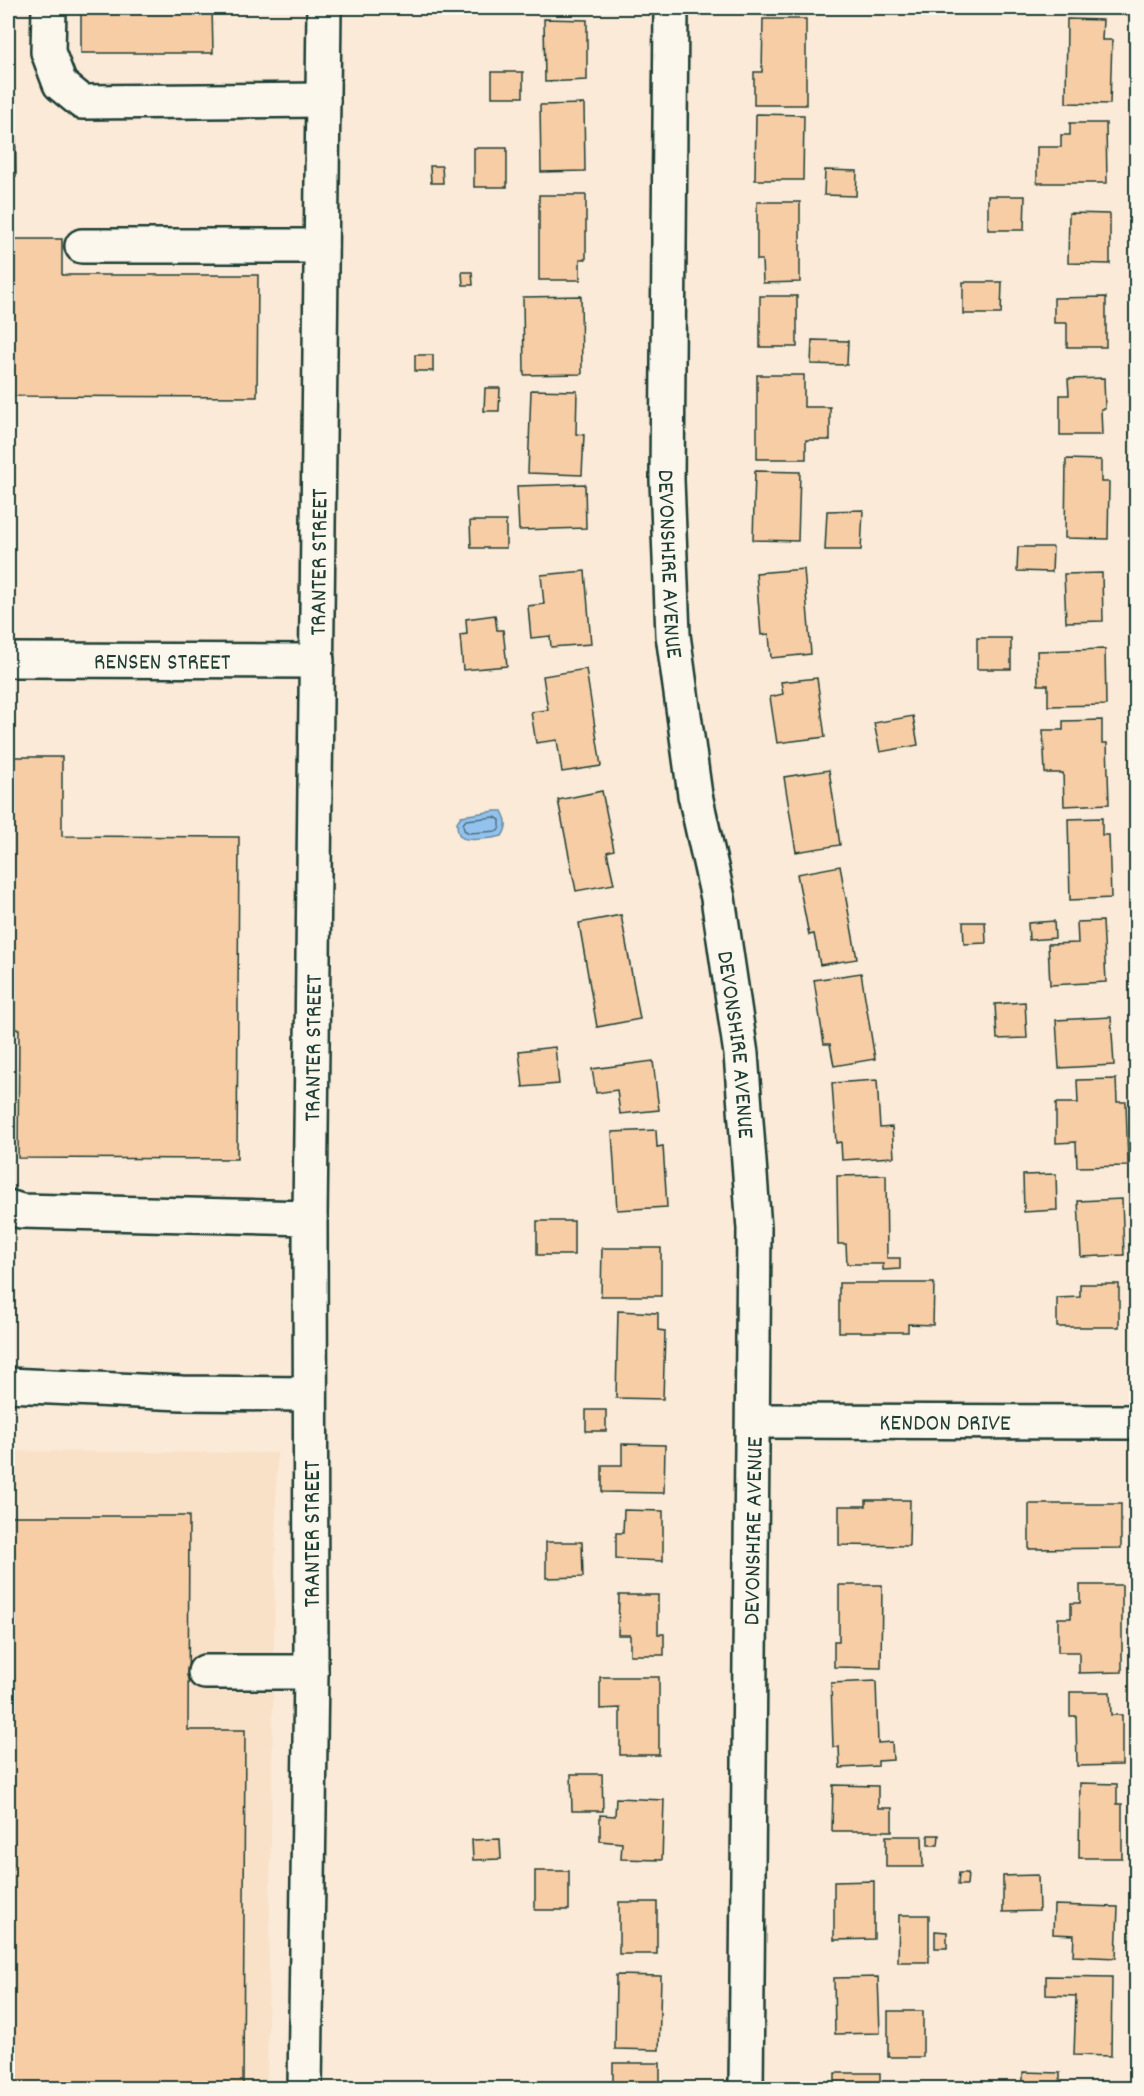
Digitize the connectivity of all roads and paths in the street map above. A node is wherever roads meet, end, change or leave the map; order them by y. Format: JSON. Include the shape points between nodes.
{"nodes":[{"id":1,"x":49,"y":8,"type":"edge"},
{"id":2,"x":324,"y":8,"type":"edge"},
{"id":3,"x":671,"y":8,"type":"edge"},
{"id":4,"x":323,"y":100,"type":"junction"},
{"id":5,"x":82,"y":246,"type":"dead end"},
{"id":6,"x":321,"y":246,"type":"junction"},
{"id":7,"x":8,"y":660,"type":"edge"},
{"id":8,"x":317,"y":661,"type":"junction"},
{"id":9,"x":8,"y":1207,"type":"edge"},
{"id":10,"x":310,"y":1218,"type":"junction"},
{"id":11,"x":8,"y":1385,"type":"edge"},
{"id":12,"x":310,"y":1394,"type":"junction"},
{"id":13,"x":753,"y":1421,"type":"junction"},
{"id":14,"x":1137,"y":1422,"type":"edge"},
{"id":15,"x":205,"y":1672,"type":"dead end"},
{"id":16,"x":311,"y":1672,"type":"junction"},
{"id":17,"x":305,"y":2088,"type":"edge"},
{"id":18,"x":746,"y":2088,"type":"edge"}],
"edges":[{"from":1,"to":4,"type":"street","via":[[48,52],[60,84],[82,102]]},
{"from":2,"to":4,"type":"street","name":"TRANTER STREET"},
{"from":3,"to":13,"type":"street","name":"DEVONSHIRE AVENUE","via":[[668,480],[673,635],[695,795],[718,898],[741,1054],[754,1229]]},
{"from":4,"to":6,"type":"street","name":"TRANTER STREET"},
{"from":5,"to":6,"type":"street"},
{"from":6,"to":8,"type":"street","name":"TRANTER STREET"},
{"from":7,"to":8,"type":"street","name":"RENSEN STREET"},
{"from":8,"to":10,"type":"street","name":"TRANTER STREET"},
{"from":9,"to":10,"type":"street","via":[[21,1211]]},
{"from":10,"to":12,"type":"street","name":"TRANTER STREET"},
{"from":11,"to":12,"type":"street","via":[[171,1393]]},
{"from":12,"to":16,"type":"street","name":"TRANTER STREET"},
{"from":13,"to":14,"type":"street","name":"KENDON DRIVE"},
{"from":13,"to":18,"type":"street","name":"DEVONSHIRE AVENUE"},
{"from":15,"to":16,"type":"street"},
{"from":16,"to":17,"type":"street","name":"TRANTER STREET"}]}
